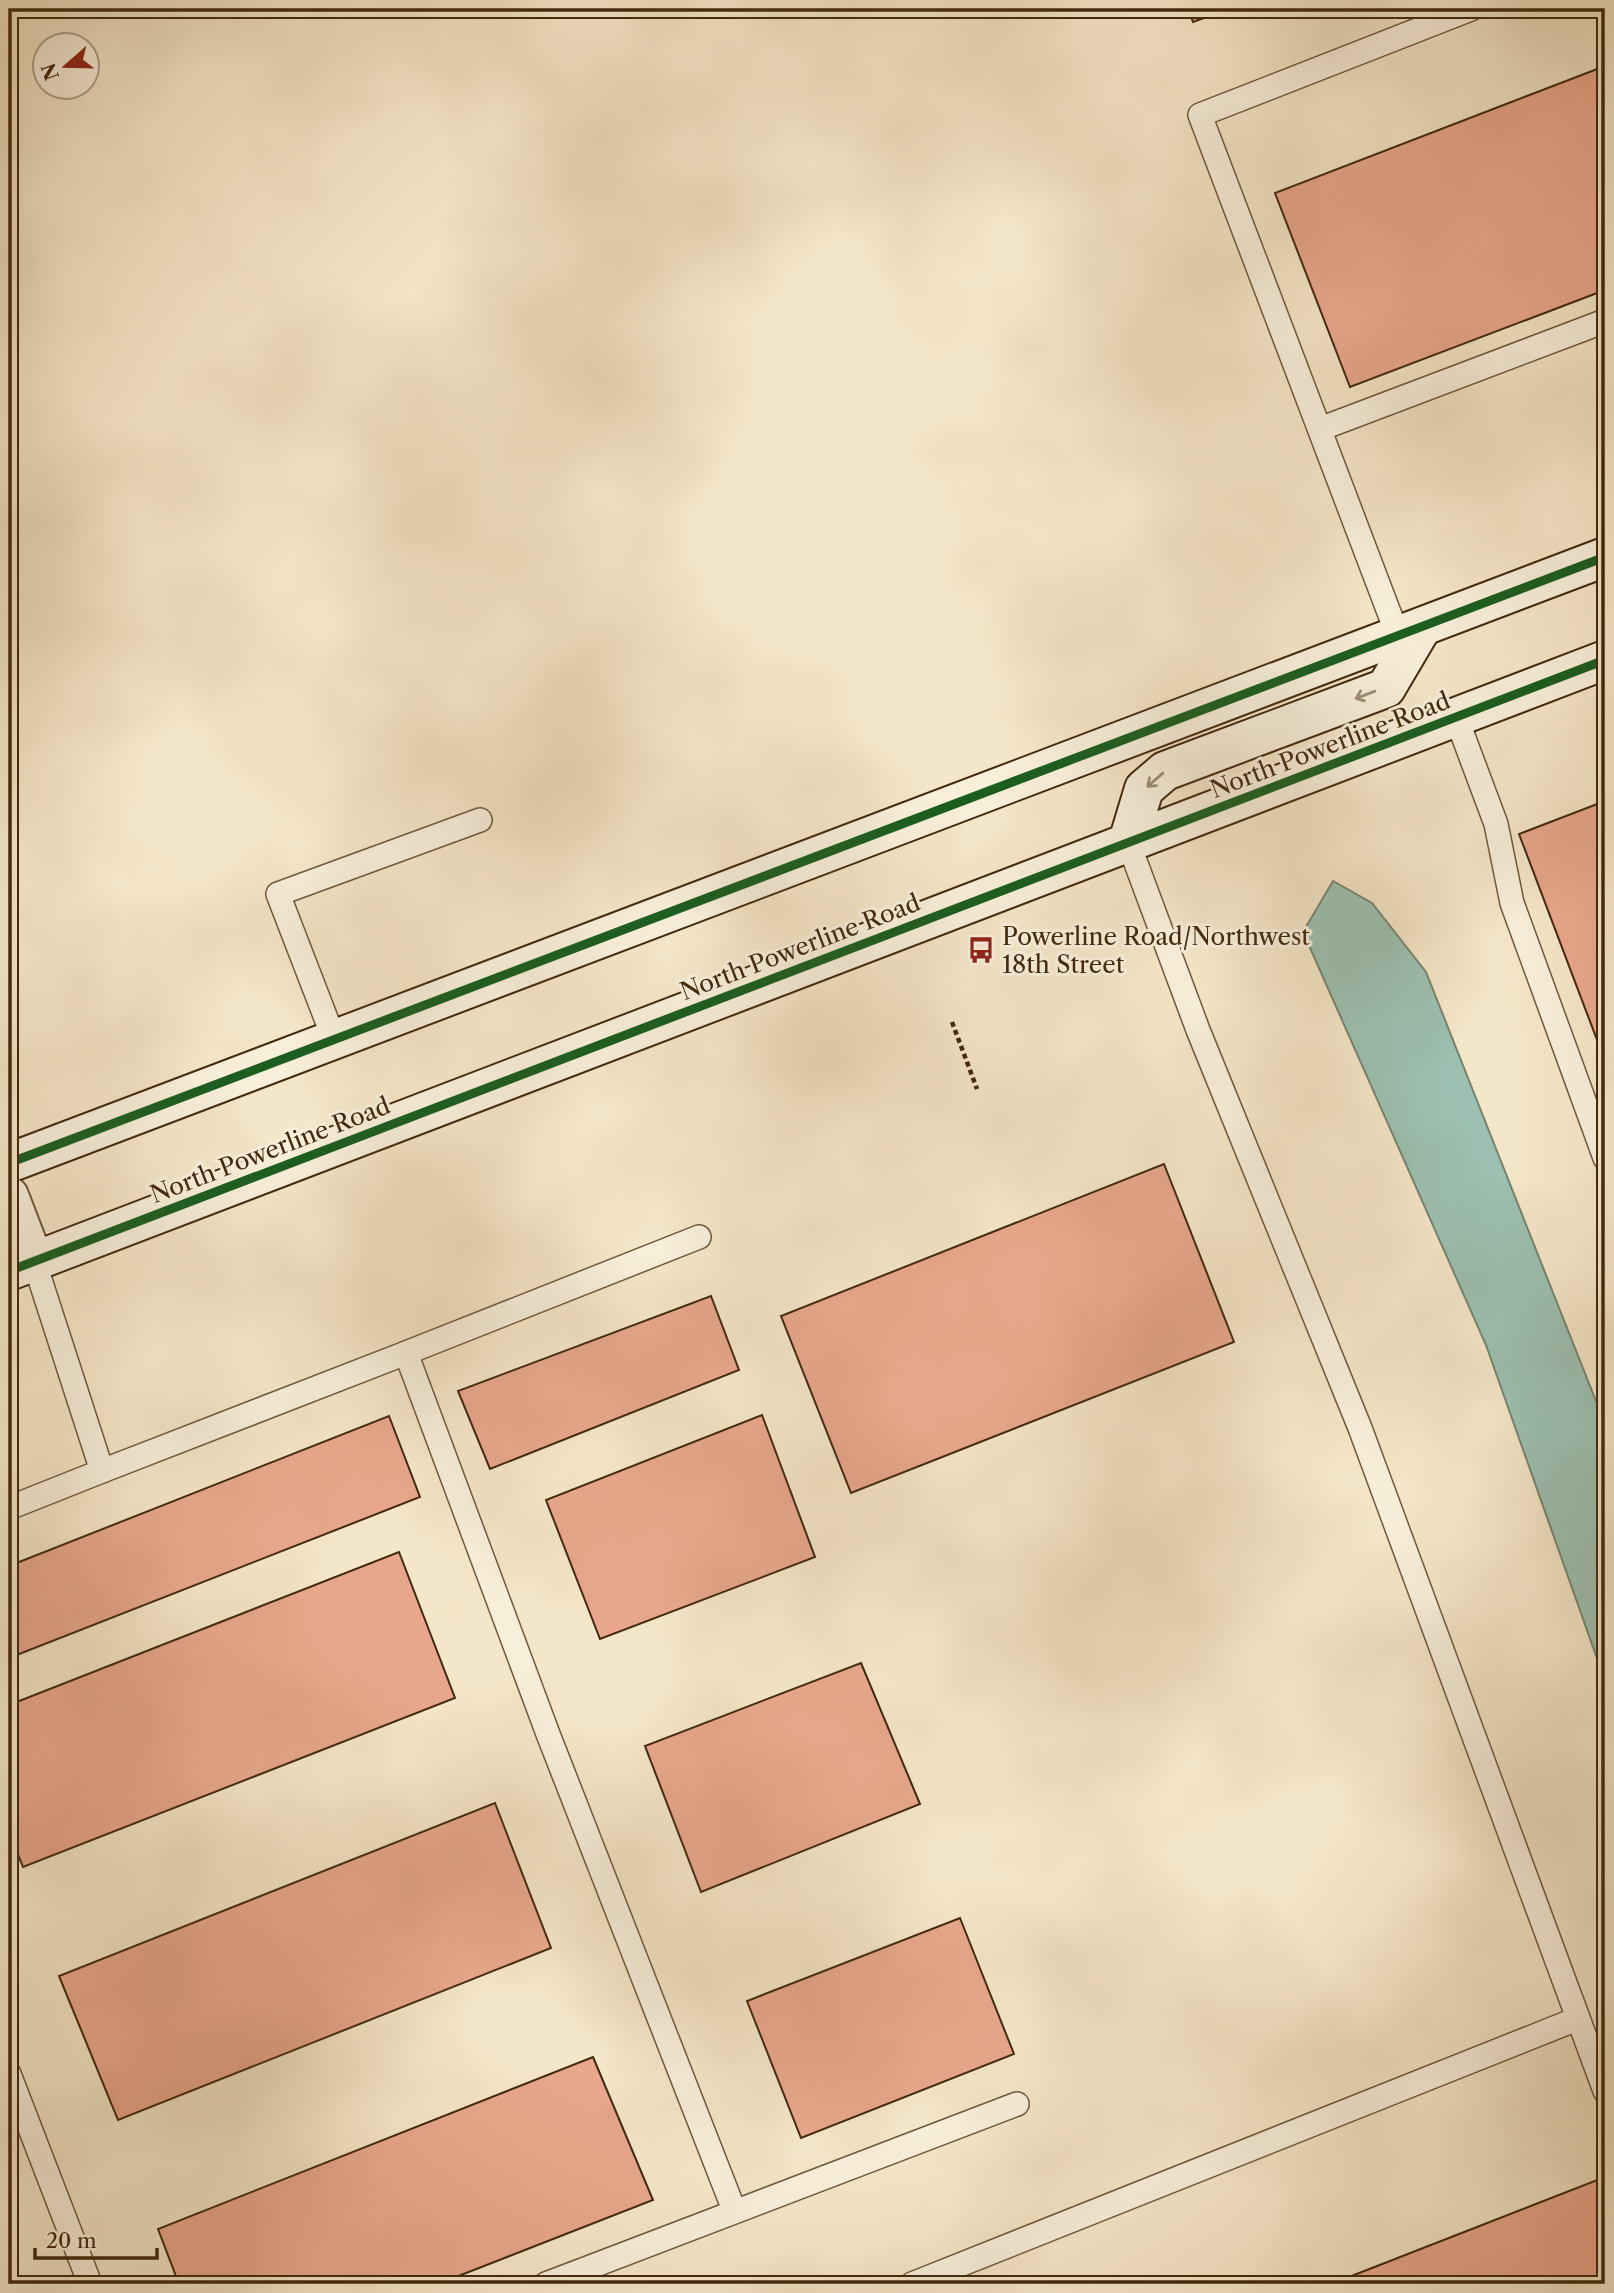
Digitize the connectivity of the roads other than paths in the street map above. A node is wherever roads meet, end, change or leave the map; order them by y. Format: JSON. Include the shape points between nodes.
{"nodes":[{"id":1,"x":1471,"y":9,"type":"edge"},
{"id":2,"x":1605,"y":321,"type":"edge"},
{"id":3,"x":1320,"y":429,"type":"junction"},
{"id":4,"x":1605,"y":557,"type":"edge"},
{"id":5,"x":1410,"y":631,"type":"junction"},
{"id":6,"x":1605,"y":660,"type":"edge"},
{"id":7,"x":1456,"y":717,"type":"junction"},
{"id":8,"x":481,"y":820,"type":"dead end"},
{"id":9,"x":1128,"y":842,"type":"junction"},
{"id":10,"x":334,"y":1040,"type":"junction"},
{"id":11,"x":1605,"y":1158,"type":"edge"},
{"id":12,"x":9,"y":1163,"type":"edge"},
{"id":13,"x":9,"y":1196,"type":"edge"},
{"id":14,"x":699,"y":1237,"type":"dead end"},
{"id":15,"x":21,"y":1266,"type":"edge"},
{"id":16,"x":406,"y":1353,"type":"junction"},
{"id":17,"x":102,"y":1471,"type":"junction"},
{"id":18,"x":9,"y":1508,"type":"edge"},
{"id":19,"x":1577,"y":2019,"type":"junction"},
{"id":20,"x":9,"y":2074,"type":"edge"},
{"id":21,"x":1605,"y":2091,"type":"edge"},
{"id":22,"x":1017,"y":2104,"type":"dead end"},
{"id":23,"x":734,"y":2210,"type":"junction"},
{"id":24,"x":90,"y":2284,"type":"edge"},
{"id":25,"x":546,"y":2284,"type":"edge"},
{"id":26,"x":912,"y":2284,"type":"edge"}],
"edges":[{"from":1,"to":3,"type":"lane","via":[[1200,115]]},
{"from":2,"to":3,"type":"lane"},
{"from":3,"to":5,"type":"lane"},
{"from":4,"to":5,"type":"main road"},
{"from":5,"to":9,"type":"main road","one_way":true,"via":[[1386,688],[1165,771],[1144,789]]},
{"from":5,"to":10,"type":"main road"},
{"from":6,"to":7,"type":"main road","name":"North Powerline Road"},
{"from":7,"to":9,"type":"main road","name":"North Powerline Road"},
{"from":7,"to":11,"type":"lane","via":[[1496,824],[1512,903]]},
{"from":8,"to":10,"type":"lane","via":[[278,894]]},
{"from":9,"to":15,"type":"main road","name":"North Powerline Road"},
{"from":9,"to":19,"type":"lane","via":[[1236,1127],[1360,1428]]},
{"from":10,"to":12,"type":"main road"},
{"from":13,"to":15,"type":"main road"},
{"from":14,"to":16,"type":"lane"},
{"from":15,"to":17,"type":"lane"},
{"from":16,"to":17,"type":"lane"},
{"from":16,"to":23,"type":"lane"},
{"from":17,"to":18,"type":"lane"},
{"from":19,"to":21,"type":"lane"},
{"from":19,"to":26,"type":"lane"},
{"from":20,"to":24,"type":"lane"},
{"from":22,"to":23,"type":"lane"},
{"from":23,"to":25,"type":"lane"}]}
